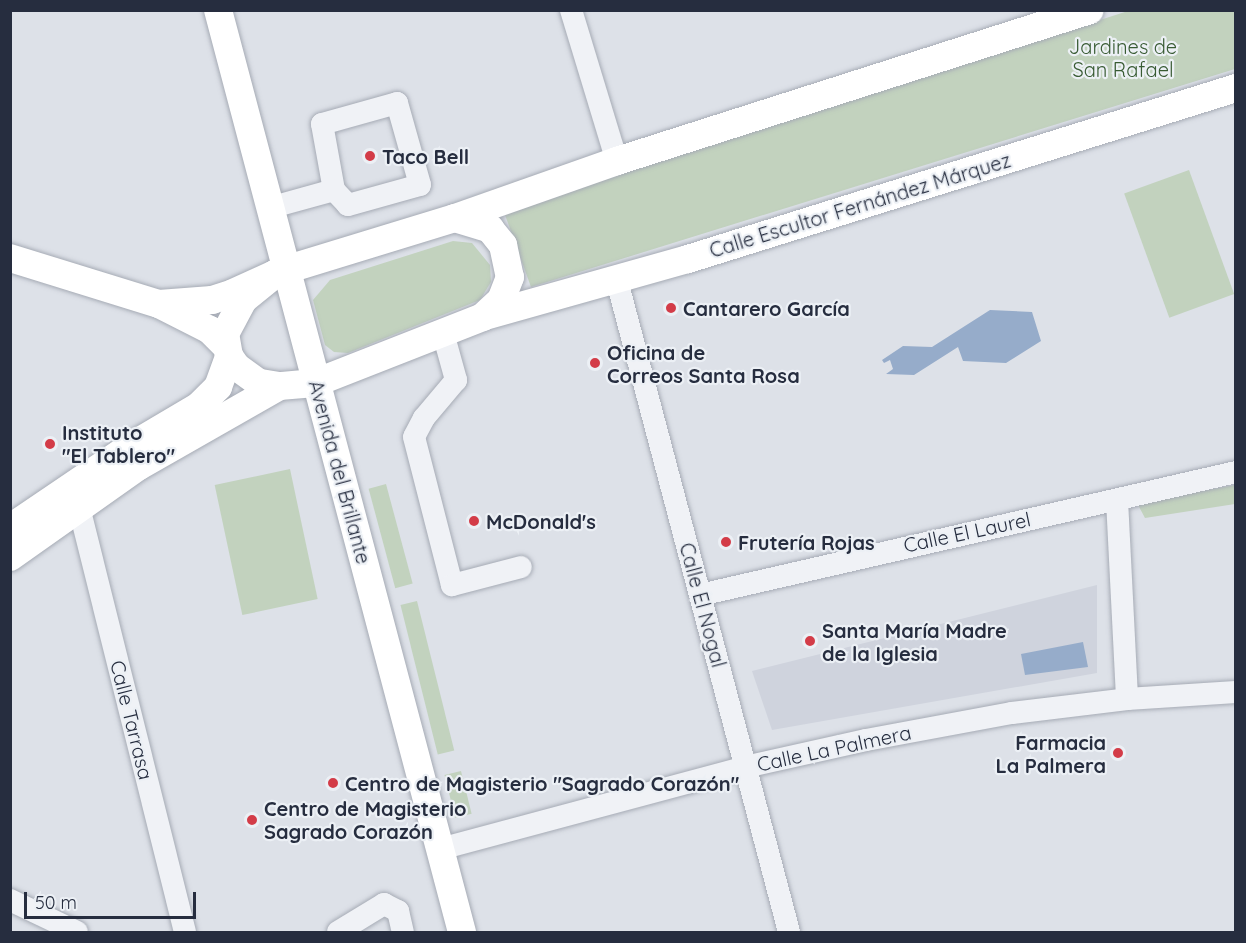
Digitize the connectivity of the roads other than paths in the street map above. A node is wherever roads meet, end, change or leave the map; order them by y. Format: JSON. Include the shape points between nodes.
{"nodes":[{"id":1,"x":218,"y":10,"type":"edge"},
{"id":2,"x":571,"y":10,"type":"edge"},
{"id":3,"x":1089,"y":10,"type":"edge"},
{"id":4,"x":1236,"y":88,"type":"edge"},
{"id":5,"x":617,"y":161,"type":"junction"},
{"id":6,"x":334,"y":190,"type":"junction"},
{"id":7,"x":269,"y":208,"type":"junction"},
{"id":8,"x":455,"y":218,"type":"junction"},
{"id":9,"x":10,"y":258,"type":"edge"},
{"id":10,"x":280,"y":272,"type":"junction"},
{"id":11,"x":616,"y":277,"type":"junction"},
{"id":12,"x":159,"y":304,"type":"junction"},
{"id":13,"x":483,"y":317,"type":"junction"},
{"id":14,"x":443,"y":333,"type":"junction"},
{"id":15,"x":227,"y":351,"type":"junction"},
{"id":16,"x":315,"y":383,"type":"junction"},
{"id":17,"x":279,"y":386,"type":"junction"},
{"id":18,"x":1236,"y":472,"type":"edge"},
{"id":19,"x":1117,"y":500,"type":"junction"},
{"id":20,"x":79,"y":507,"type":"junction"},
{"id":21,"x":10,"y":528,"type":"edge"},
{"id":22,"x":10,"y":557,"type":"edge"},
{"id":23,"x":521,"y":567,"type":"dead end"},
{"id":24,"x":700,"y":595,"type":"junction"},
{"id":25,"x":1236,"y":692,"type":"edge"},
{"id":26,"x":1127,"y":699,"type":"junction"},
{"id":27,"x":745,"y":767,"type":"junction"},
{"id":28,"x":440,"y":849,"type":"junction"},
{"id":29,"x":10,"y":900,"type":"edge"},
{"id":30,"x":77,"y":933,"type":"edge"},
{"id":31,"x":185,"y":933,"type":"edge"},
{"id":32,"x":338,"y":933,"type":"edge"},
{"id":33,"x":403,"y":933,"type":"edge"},
{"id":34,"x":462,"y":933,"type":"edge"},
{"id":35,"x":789,"y":933,"type":"edge"}],
"edges":[{"from":1,"to":7,"type":"main road","name":"Avenida del Brillante"},
{"from":2,"to":5,"type":"street"},
{"from":3,"to":5,"type":"main road"},
{"from":4,"to":11,"type":"main road","name":"Calle Escultor Fernández Márquez","via":[[688,259]]},
{"from":5,"to":8,"type":"main road"},
{"from":6,"to":6,"type":"street","via":[[348,205],[420,185],[397,103],[322,124]]},
{"from":6,"to":7,"type":"street"},
{"from":7,"to":10,"type":"main road","name":"Avenida del Brillante"},
{"from":8,"to":10,"type":"main road"},
{"from":8,"to":13,"type":"main road","via":[[490,229],[503,246],[509,266],[507,289]]},
{"from":9,"to":12,"type":"main road"},
{"from":10,"to":12,"type":"main road","via":[[212,300]]},
{"from":10,"to":15,"type":"main road","via":[[255,288],[235,311],[225,334]]},
{"from":10,"to":16,"type":"main road","name":"Avenida del Brillante"},
{"from":11,"to":13,"type":"main road","name":"Calle Escultor Fernández Márquez"},
{"from":11,"to":24,"type":"street","name":"Calle El Nogal"},
{"from":12,"to":15,"type":"main road","via":[[210,330]]},
{"from":13,"to":14,"type":"main road","name":"Calle Escultor Fernández Márquez"},
{"from":14,"to":16,"type":"main road","name":"Calle Escultor Fernández Márquez"},
{"from":14,"to":23,"type":"street","via":[[456,380],[424,417],[414,437],[452,585]]},
{"from":15,"to":17,"type":"main road","via":[[246,376]]},
{"from":15,"to":21,"type":"main road","via":[[222,381],[199,406],[128,448]]},
{"from":16,"to":17,"type":"main road","name":"Calle Escultor Fernández Márquez"},
{"from":16,"to":28,"type":"main road","name":"Avenida del Brillante"},
{"from":17,"to":20,"type":"main road","via":[[139,466]]},
{"from":18,"to":19,"type":"street","name":"Calle El Laurel"},
{"from":19,"to":24,"type":"street","name":"Calle El Laurel"},
{"from":19,"to":26,"type":"street"},
{"from":20,"to":22,"type":"main road"},
{"from":20,"to":31,"type":"street","name":"Calle Tarrasa"},
{"from":24,"to":27,"type":"street","name":"Calle El Nogal"},
{"from":25,"to":26,"type":"street","name":"Calle La Palmera"},
{"from":26,"to":27,"type":"street","name":"Calle La Palmera","via":[[1012,713]]},
{"from":27,"to":28,"type":"street","name":"Calle La Palmera"},
{"from":27,"to":35,"type":"street","name":"Calle El Nogal"},
{"from":28,"to":34,"type":"main road","name":"Avenida del Brillante"},
{"from":29,"to":30,"type":"street"},
{"from":32,"to":33,"type":"street","via":[[384,904],[398,911]]}]}
